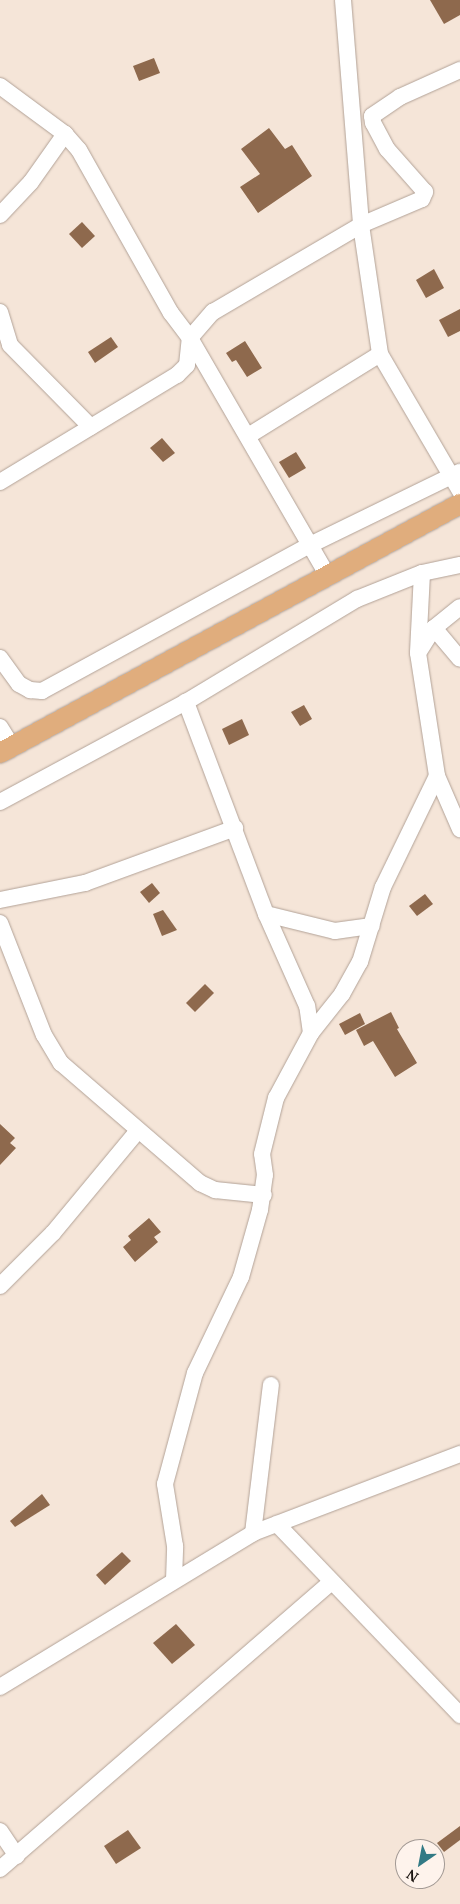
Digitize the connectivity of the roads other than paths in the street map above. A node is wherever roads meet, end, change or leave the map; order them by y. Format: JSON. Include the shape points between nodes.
{"nodes":[{"id":1,"x":343,"y":0,"type":"edge"},
{"id":2,"x":460,"y":70,"type":"edge"},
{"id":3,"x":0,"y":86,"type":"edge"},
{"id":4,"x":65,"y":134,"type":"junction"},
{"id":5,"x":0,"y":215,"type":"edge"},
{"id":6,"x":361,"y":225,"type":"junction"},
{"id":7,"x":0,"y":312,"type":"edge"},
{"id":8,"x":190,"y":338,"type":"junction"},
{"id":9,"x":380,"y":354,"type":"junction"},
{"id":10,"x":91,"y":427,"type":"junction"},
{"id":11,"x":248,"y":436,"type":"junction"},
{"id":12,"x":456,"y":474,"type":"edge"},
{"id":13,"x":0,"y":482,"type":"edge"},
{"id":14,"x":460,"y":491,"type":"edge"},
{"id":15,"x":460,"y":504,"type":"edge"},
{"id":16,"x":310,"y":545,"type":"junction"},
{"id":17,"x":460,"y":566,"type":"edge"},
{"id":18,"x":422,"y":573,"type":"junction"},
{"id":19,"x":327,"y":574,"type":"junction"},
{"id":20,"x":460,"y":607,"type":"edge"},
{"id":21,"x":434,"y":628,"type":"junction"},
{"id":22,"x":418,"y":653,"type":"junction"},
{"id":23,"x":0,"y":658,"type":"edge"},
{"id":24,"x":460,"y":659,"type":"edge"},
{"id":25,"x":186,"y":702,"type":"junction"},
{"id":26,"x":0,"y":727,"type":"edge"},
{"id":27,"x":6,"y":750,"type":"edge"},
{"id":28,"x":437,"y":776,"type":"junction"},
{"id":29,"x":0,"y":802,"type":"edge"},
{"id":30,"x":234,"y":828,"type":"junction"},
{"id":31,"x":460,"y":829,"type":"edge"},
{"id":32,"x":0,"y":900,"type":"edge"},
{"id":33,"x":266,"y":914,"type":"junction"},
{"id":34,"x":0,"y":923,"type":"edge"},
{"id":35,"x":372,"y":926,"type":"junction"},
{"id":36,"x":311,"y":1033,"type":"junction"},
{"id":37,"x":138,"y":1132,"type":"junction"},
{"id":38,"x":264,"y":1194,"type":"junction"},
{"id":39,"x":0,"y":1286,"type":"edge"},
{"id":40,"x":271,"y":1385,"type":"dead end"},
{"id":41,"x":460,"y":1454,"type":"edge"},
{"id":42,"x":277,"y":1524,"type":"junction"},
{"id":43,"x":252,"y":1533,"type":"junction"},
{"id":44,"x":174,"y":1580,"type":"junction"},
{"id":45,"x":330,"y":1583,"type":"junction"},
{"id":46,"x":0,"y":1687,"type":"edge"},
{"id":47,"x":460,"y":1715,"type":"edge"},
{"id":48,"x":0,"y":1831,"type":"edge"},
{"id":49,"x":17,"y":1856,"type":"junction"},
{"id":50,"x":0,"y":1869,"type":"edge"}],
"edges":[{"from":1,"to":6,"type":"street"},
{"from":2,"to":6,"type":"street","via":[[400,97],[372,116],[387,149],[425,192],[422,199]]},
{"from":3,"to":4,"type":"street"},
{"from":4,"to":5,"type":"street","via":[[31,182]]},
{"from":4,"to":8,"type":"street","via":[[79,150],[171,313]]},
{"from":6,"to":8,"type":"street","via":[[213,312]]},
{"from":6,"to":9,"type":"street"},
{"from":7,"to":10,"type":"street","via":[[10,345]]},
{"from":8,"to":10,"type":"street","via":[[190,356],[183,370]]},
{"from":8,"to":11,"type":"street"},
{"from":9,"to":11,"type":"street"},
{"from":9,"to":12,"type":"street"},
{"from":10,"to":13,"type":"street"},
{"from":11,"to":16,"type":"street"},
{"from":12,"to":14,"type":"street"},
{"from":12,"to":16,"type":"street"},
{"from":15,"to":19,"type":"main road"},
{"from":16,"to":19,"type":"street"},
{"from":16,"to":23,"type":"street","via":[[42,691],[30,690],[19,684]]},
{"from":17,"to":18,"type":"street"},
{"from":18,"to":22,"type":"street"},
{"from":18,"to":25,"type":"street","via":[[322,618]]},
{"from":19,"to":27,"type":"main road"},
{"from":20,"to":21,"type":"street"},
{"from":21,"to":22,"type":"street"},
{"from":21,"to":24,"type":"street"},
{"from":22,"to":28,"type":"street"},
{"from":25,"to":29,"type":"street"},
{"from":25,"to":30,"type":"street"},
{"from":26,"to":27,"type":"street"},
{"from":28,"to":31,"type":"street"},
{"from":28,"to":35,"type":"street","via":[[383,887]]},
{"from":30,"to":32,"type":"street","via":[[85,883]]},
{"from":30,"to":33,"type":"street"},
{"from":33,"to":35,"type":"street","via":[[335,931]]},
{"from":33,"to":36,"type":"street","via":[[307,1006]]},
{"from":34,"to":37,"type":"street","via":[[44,1035],[61,1063]]},
{"from":35,"to":36,"type":"street","via":[[352,980]]},
{"from":36,"to":38,"type":"street","via":[[276,1098],[266,1132],[262,1154]]},
{"from":37,"to":38,"type":"street","via":[[207,1186]]},
{"from":37,"to":39,"type":"street","via":[[53,1233]]},
{"from":38,"to":44,"type":"street","via":[[241,1277],[191,1386],[165,1484],[174,1546]]},
{"from":40,"to":43,"type":"street"},
{"from":41,"to":42,"type":"street"},
{"from":42,"to":43,"type":"street"},
{"from":42,"to":45,"type":"street"},
{"from":43,"to":44,"type":"street"},
{"from":44,"to":46,"type":"street","via":[[20,1678]]},
{"from":45,"to":47,"type":"street"},
{"from":45,"to":49,"type":"street"},
{"from":48,"to":49,"type":"street"},
{"from":49,"to":50,"type":"street"}]}
